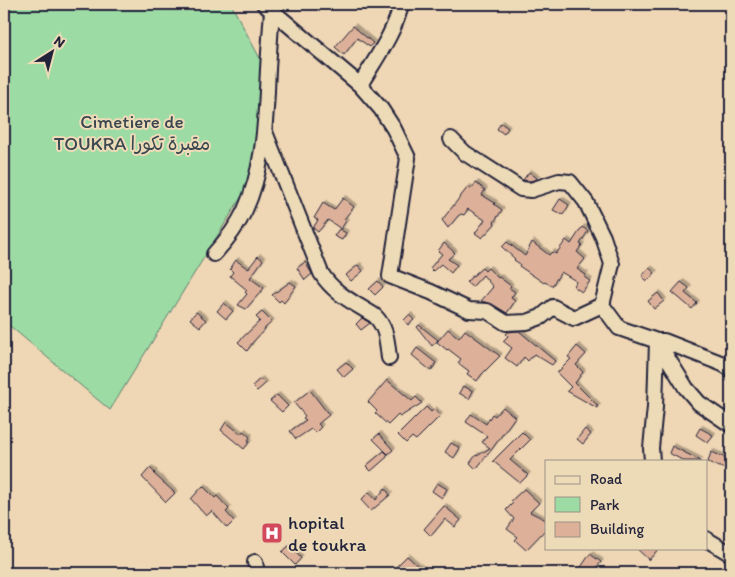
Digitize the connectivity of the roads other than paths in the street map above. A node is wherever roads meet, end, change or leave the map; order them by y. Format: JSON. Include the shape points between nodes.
{"nodes":[{"id":1,"x":401,"y":4,"type":"edge"},
{"id":2,"x":268,"y":7,"type":"edge"},
{"id":3,"x":360,"y":85,"type":"junction"},
{"id":4,"x":265,"y":132,"type":"junction"},
{"id":5,"x":451,"y":140,"type":"dead end"},
{"id":6,"x":214,"y":254,"type":"dead end"},
{"id":7,"x":602,"y":305,"type":"junction"},
{"id":8,"x":657,"y":342,"type":"junction"},
{"id":9,"x":389,"y":358,"type":"dead end"},
{"id":10,"x":731,"y":369,"type":"edge"},
{"id":11,"x":731,"y":425,"type":"edge"},
{"id":12,"x":652,"y":460,"type":"edge"},
{"id":13,"x":708,"y":540,"type":"edge"},
{"id":14,"x":731,"y":554,"type":"edge"}],
"edges":[{"from":1,"to":3,"type":"street","via":[[391,32]]},
{"from":2,"to":3,"type":"street"},
{"from":2,"to":4,"type":"street"},
{"from":3,"to":7,"type":"street","via":[[381,109],[408,158],[390,276],[469,310],[487,311],[506,323],[527,322],[553,308],[574,318]]},
{"from":4,"to":6,"type":"street","via":[[250,198],[239,222]]},
{"from":4,"to":9,"type":"street","via":[[321,273],[337,292],[380,321],[386,334]]},
{"from":5,"to":7,"type":"street","via":[[465,153],[521,189],[531,190],[559,181],[570,182],[586,202],[612,264]]},
{"from":7,"to":8,"type":"street","via":[[619,328]]},
{"from":8,"to":10,"type":"street"},
{"from":8,"to":11,"type":"street","via":[[699,403]]},
{"from":8,"to":12,"type":"street"},
{"from":13,"to":14,"type":"street"}]}
